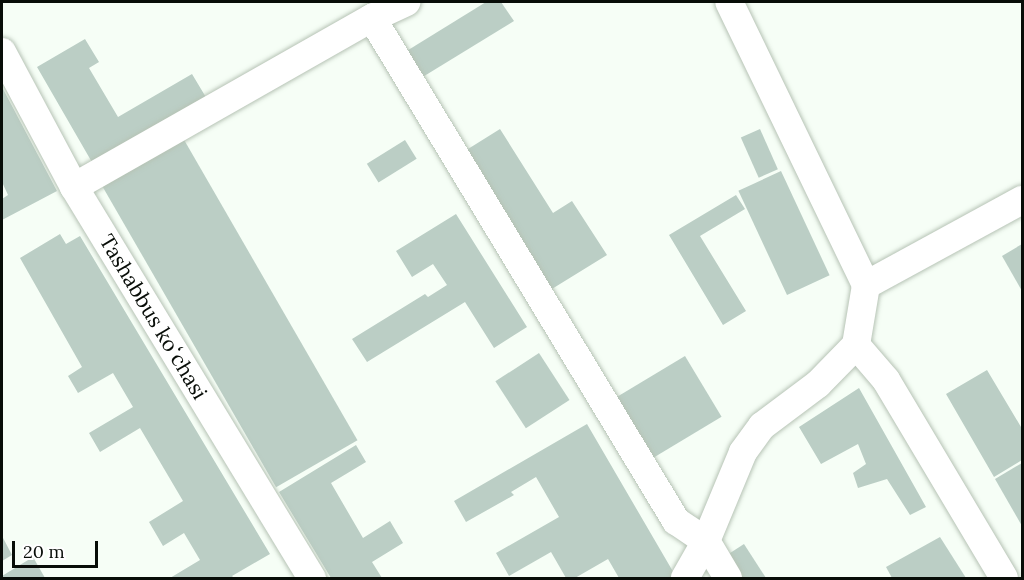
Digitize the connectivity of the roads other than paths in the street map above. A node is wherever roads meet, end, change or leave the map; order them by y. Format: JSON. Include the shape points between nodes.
{"nodes":[{"id":1,"x":407,"y":2,"type":"edge"},
{"id":2,"x":729,"y":2,"type":"edge"},
{"id":3,"x":372,"y":18,"type":"junction"},
{"id":4,"x":2,"y":52,"type":"edge"},
{"id":5,"x":74,"y":187,"type":"junction"},
{"id":6,"x":1023,"y":200,"type":"edge"},
{"id":7,"x":866,"y":285,"type":"junction"},
{"id":8,"x":856,"y":345,"type":"junction"},
{"id":9,"x":706,"y":541,"type":"junction"},
{"id":10,"x":312,"y":579,"type":"edge"},
{"id":11,"x":685,"y":579,"type":"edge"},
{"id":12,"x":728,"y":579,"type":"edge"},
{"id":13,"x":1004,"y":579,"type":"edge"}],
"edges":[{"from":1,"to":3,"type":"street"},
{"from":2,"to":7,"type":"street"},
{"from":3,"to":5,"type":"street"},
{"from":3,"to":9,"type":"street","via":[[676,521]]},
{"from":4,"to":5,"type":"street","name":"Tashabbus koʻchasi"},
{"from":5,"to":10,"type":"street","name":"Tashabbus koʻchasi"},
{"from":6,"to":7,"type":"street"},
{"from":7,"to":8,"type":"street"},
{"from":8,"to":9,"type":"street","via":[[818,384],[762,426],[743,452]]},
{"from":8,"to":13,"type":"street","via":[[886,381]]},
{"from":9,"to":11,"type":"street"},
{"from":9,"to":12,"type":"street"}]}
